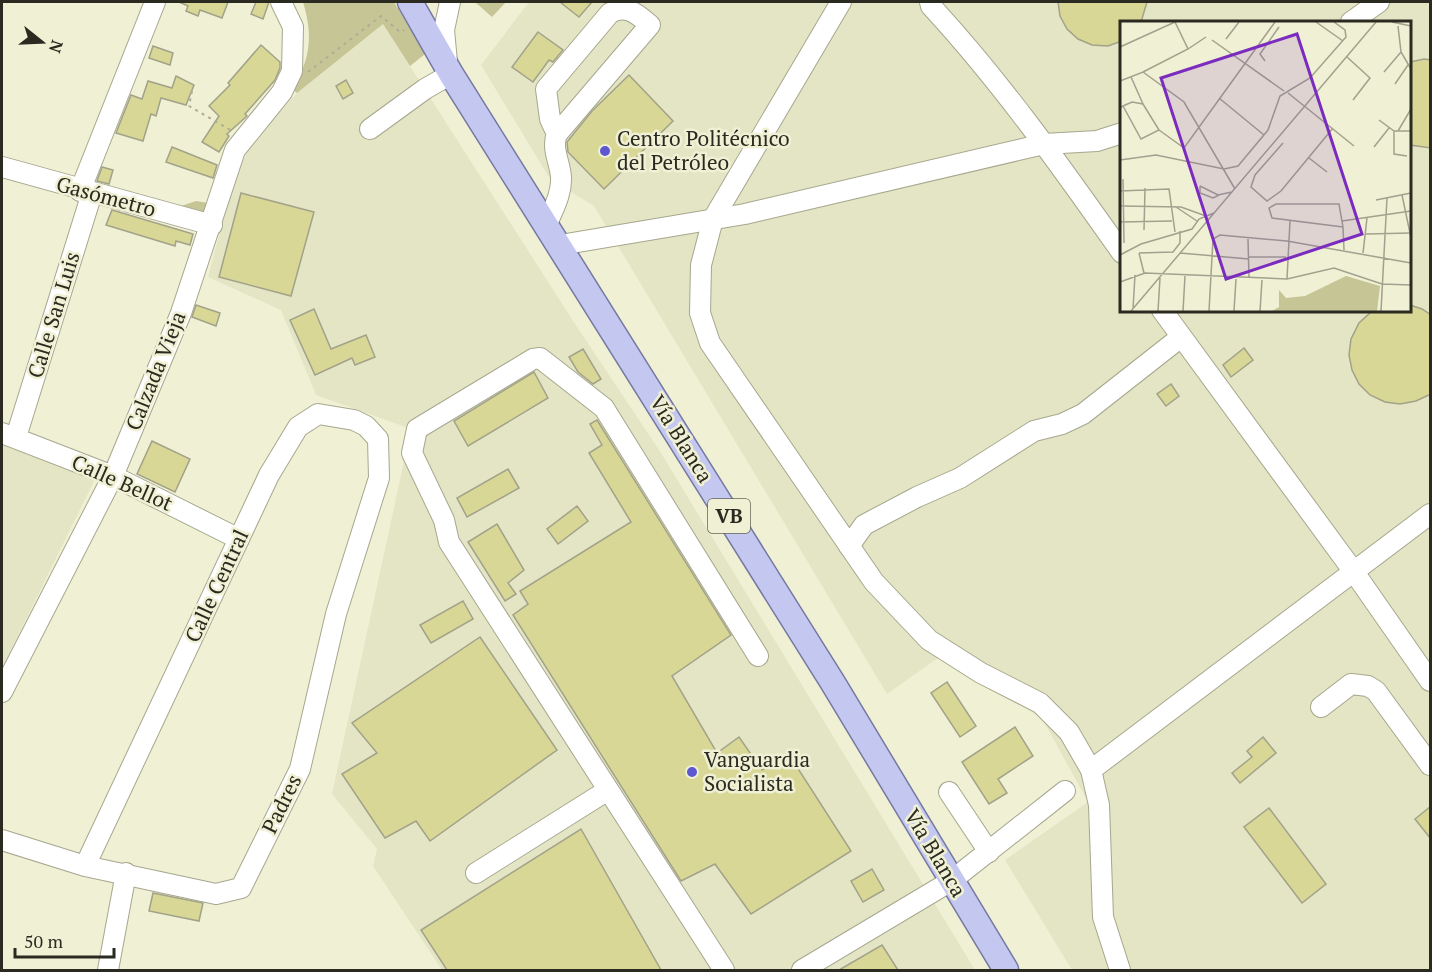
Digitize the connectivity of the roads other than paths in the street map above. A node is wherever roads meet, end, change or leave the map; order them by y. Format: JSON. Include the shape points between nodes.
{"nodes":[{"id":1,"x":156,"y":2,"type":"edge"},
{"id":2,"x":281,"y":2,"type":"edge"},
{"id":3,"x":447,"y":2,"type":"edge"},
{"id":4,"x":841,"y":2,"type":"edge"},
{"id":5,"x":930,"y":2,"type":"edge"},
{"id":6,"x":1379,"y":2,"type":"edge"},
{"id":7,"x":415,"y":10,"type":"edge"},
{"id":8,"x":1353,"y":21,"type":"edge"},
{"id":9,"x":449,"y":70,"type":"junction"},
{"id":10,"x":370,"y":129,"type":"dead end"},
{"id":11,"x":557,"y":134,"type":"junction"},
{"id":12,"x":1120,"y":135,"type":"edge"},
{"id":13,"x":1044,"y":144,"type":"junction"},
{"id":14,"x":2,"y":167,"type":"edge"},
{"id":15,"x":86,"y":192,"type":"junction"},
{"id":16,"x":713,"y":219,"type":"junction"},
{"id":17,"x":547,"y":224,"type":"junction"},
{"id":18,"x":212,"y":225,"type":"junction"},
{"id":19,"x":560,"y":245,"type":"junction"},
{"id":20,"x":1120,"y":250,"type":"edge"},
{"id":21,"x":1163,"y":312,"type":"edge"},
{"id":22,"x":1181,"y":338,"type":"junction"},
{"id":23,"x":9,"y":435,"type":"edge"},
{"id":24,"x":113,"y":476,"type":"junction"},
{"id":25,"x":380,"y":478,"type":"joint"},
{"id":26,"x":1431,"y":514,"type":"edge"},
{"id":27,"x":239,"y":538,"type":"junction"},
{"id":28,"x":849,"y":546,"type":"junction"},
{"id":29,"x":1354,"y":572,"type":"junction"},
{"id":30,"x":758,"y":656,"type":"dead end"},
{"id":31,"x":1431,"y":681,"type":"edge"},
{"id":32,"x":2,"y":692,"type":"edge"},
{"id":33,"x":1321,"y":707,"type":"dead end"},
{"id":34,"x":1431,"y":765,"type":"edge"},
{"id":35,"x":1091,"y":770,"type":"junction"},
{"id":36,"x":608,"y":790,"type":"junction"},
{"id":37,"x":1065,"y":790,"type":"dead end"},
{"id":38,"x":949,"y":792,"type":"dead end"},
{"id":39,"x":2,"y":840,"type":"edge"},
{"id":40,"x":988,"y":852,"type":"junction"},
{"id":41,"x":85,"y":866,"type":"junction"},
{"id":42,"x":126,"y":873,"type":"junction"},
{"id":43,"x":476,"y":873,"type":"dead end"},
{"id":44,"x":951,"y":881,"type":"junction"},
{"id":45,"x":108,"y":970,"type":"edge"},
{"id":46,"x":724,"y":970,"type":"edge"},
{"id":47,"x":802,"y":970,"type":"edge"},
{"id":48,"x":1006,"y":970,"type":"edge"},
{"id":49,"x":1120,"y":970,"type":"edge"}],
"edges":[{"from":1,"to":15,"type":"street","name":"Calle San Luis"},
{"from":2,"to":18,"type":"street","name":"Calzada Vieja","via":[[293,27],[292,71],[282,92],[243,138],[230,164]]},
{"from":3,"to":7,"type":"street"},
{"from":3,"to":9,"type":"street","via":[[444,30]]},
{"from":4,"to":16,"type":"street"},
{"from":5,"to":13,"type":"street"},
{"from":6,"to":8,"type":"street"},
{"from":7,"to":9,"type":"main road","name":"Vía Blanca","number":"VB"},
{"from":9,"to":10,"type":"street"},
{"from":9,"to":17,"type":"main road","name":"Vía Blanca","number":"VB"},
{"from":11,"to":11,"type":"street","via":[[650,25],[632,10],[619,8],[610,13],[546,89],[550,119]]},
{"from":11,"to":17,"type":"street","via":[[554,142],[561,178],[558,201]]},
{"from":12,"to":13,"type":"street","via":[[1097,141]]},
{"from":13,"to":16,"type":"street"},
{"from":13,"to":20,"type":"street"},
{"from":14,"to":15,"type":"street","name":"Gasómetro"},
{"from":15,"to":18,"type":"street","name":"Gasómetro"},
{"from":15,"to":23,"type":"street","name":"Calle San Luis"},
{"from":16,"to":19,"type":"street"},
{"from":16,"to":28,"type":"street","via":[[701,265],[700,312],[710,343]]},
{"from":17,"to":19,"type":"main road","name":"Vía Blanca","number":"VB"},
{"from":18,"to":24,"type":"street","name":"Calzada Vieja","via":[[181,313]]},
{"from":19,"to":44,"type":"main road","name":"Vía Blanca","number":"VB","via":[[833,683]]},
{"from":21,"to":22,"type":"street"},
{"from":22,"to":28,"type":"street","via":[[1083,414],[1034,431],[960,478],[864,525]]},
{"from":22,"to":29,"type":"street"},
{"from":23,"to":24,"type":"street","name":"Calle Bellot"},
{"from":24,"to":27,"type":"street","name":"Calle Bellot"},
{"from":24,"to":32,"type":"street","name":"Calzada Vieja"},
{"from":25,"to":27,"type":"street","name":"Calle Central","via":[[378,439],[366,426],[318,414],[298,428],[269,475]]},
{"from":25,"to":42,"type":"street","name":"Padres","via":[[336,614],[300,770],[241,888],[216,894]]},
{"from":26,"to":29,"type":"street"},
{"from":27,"to":41,"type":"street","name":"Calle Central"},
{"from":28,"to":35,"type":"street","via":[[874,582],[929,640],[981,673],[1040,703],[1069,732]]},
{"from":29,"to":31,"type":"street"},
{"from":29,"to":35,"type":"street"},
{"from":30,"to":36,"type":"street","via":[[604,408],[540,358],[417,429],[412,453],[444,520],[449,542]]},
{"from":33,"to":34,"type":"street","via":[[1351,684],[1368,686],[1376,691]]},
{"from":35,"to":49,"type":"street","via":[[1100,805],[1103,917]]},
{"from":36,"to":43,"type":"street"},
{"from":36,"to":46,"type":"street"},
{"from":37,"to":40,"type":"street"},
{"from":38,"to":40,"type":"street"},
{"from":39,"to":41,"type":"street","name":"Padres"},
{"from":40,"to":44,"type":"street"},
{"from":41,"to":42,"type":"street","name":"Padres"},
{"from":42,"to":45,"type":"street"},
{"from":44,"to":47,"type":"street"},
{"from":44,"to":48,"type":"main road","name":"Vía Blanca","number":"VB"}]}
